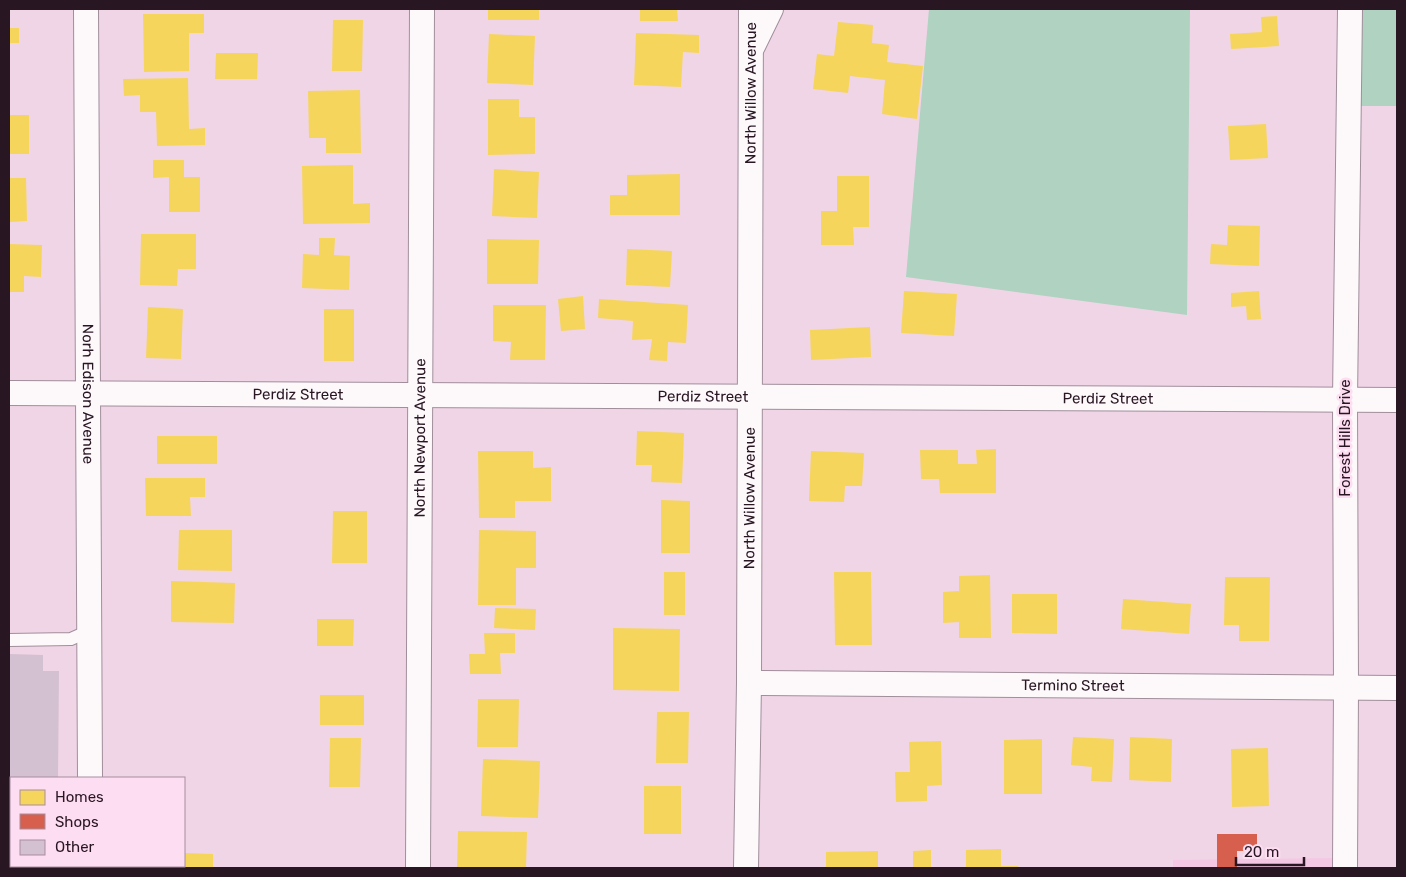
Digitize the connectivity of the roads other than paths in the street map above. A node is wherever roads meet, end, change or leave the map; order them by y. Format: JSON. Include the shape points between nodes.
{"nodes":[{"id":1,"x":86,"y":9,"type":"edge"},
{"id":2,"x":422,"y":9,"type":"edge"},
{"id":3,"x":751,"y":9,"type":"edge"},
{"id":4,"x":771,"y":9,"type":"edge"},
{"id":5,"x":1350,"y":9,"type":"edge"},
{"id":6,"x":750,"y":52,"type":"junction"},
{"id":7,"x":9,"y":393,"type":"edge"},
{"id":8,"x":89,"y":394,"type":"junction"},
{"id":9,"x":421,"y":395,"type":"junction"},
{"id":10,"x":749,"y":396,"type":"junction"},
{"id":11,"x":1345,"y":400,"type":"junction"},
{"id":12,"x":1397,"y":400,"type":"edge"},
{"id":13,"x":89,"y":630,"type":"junction"},
{"id":14,"x":9,"y":640,"type":"edge"},
{"id":15,"x":749,"y":683,"type":"junction"},
{"id":16,"x":1346,"y":688,"type":"junction"},
{"id":17,"x":1397,"y":688,"type":"edge"},
{"id":18,"x":90,"y":777,"type":"edge"},
{"id":19,"x":418,"y":868,"type":"edge"},
{"id":20,"x":746,"y":868,"type":"edge"},
{"id":21,"x":1345,"y":868,"type":"edge"}],
"edges":[{"from":1,"to":8,"type":"street","name":"Norh Edison Avenue"},
{"from":2,"to":9,"type":"street","name":"North Newport Avenue"},
{"from":3,"to":6,"type":"street","name":"North Willow Avenue"},
{"from":4,"to":6,"type":"street"},
{"from":5,"to":11,"type":"street","name":"Forest Hills Drive"},
{"from":6,"to":10,"type":"street","name":"North Willow Avenue"},
{"from":7,"to":8,"type":"street","name":"Perdiz Street"},
{"from":8,"to":9,"type":"street","name":"Perdiz Street"},
{"from":8,"to":13,"type":"street","name":"Norh Edison Avenue"},
{"from":9,"to":10,"type":"street","name":"Perdiz Street"},
{"from":9,"to":19,"type":"street","name":"North Newport Avenue"},
{"from":10,"to":11,"type":"street","name":"Perdiz Street"},
{"from":10,"to":15,"type":"street","name":"North Willow Avenue"},
{"from":11,"to":12,"type":"street","name":"Perdiz Street"},
{"from":11,"to":16,"type":"street","name":"Forest Hills Drive"},
{"from":13,"to":14,"type":"lane","via":[[72,639]]},
{"from":13,"to":18,"type":"street","name":"Norh Edison Avenue"},
{"from":15,"to":16,"type":"street","name":"Termino Street"},
{"from":15,"to":20,"type":"street","name":"North Willow Avenue"},
{"from":16,"to":17,"type":"street","name":"Termino Street"},
{"from":16,"to":21,"type":"street","name":"Forest Hills Drive"}]}
